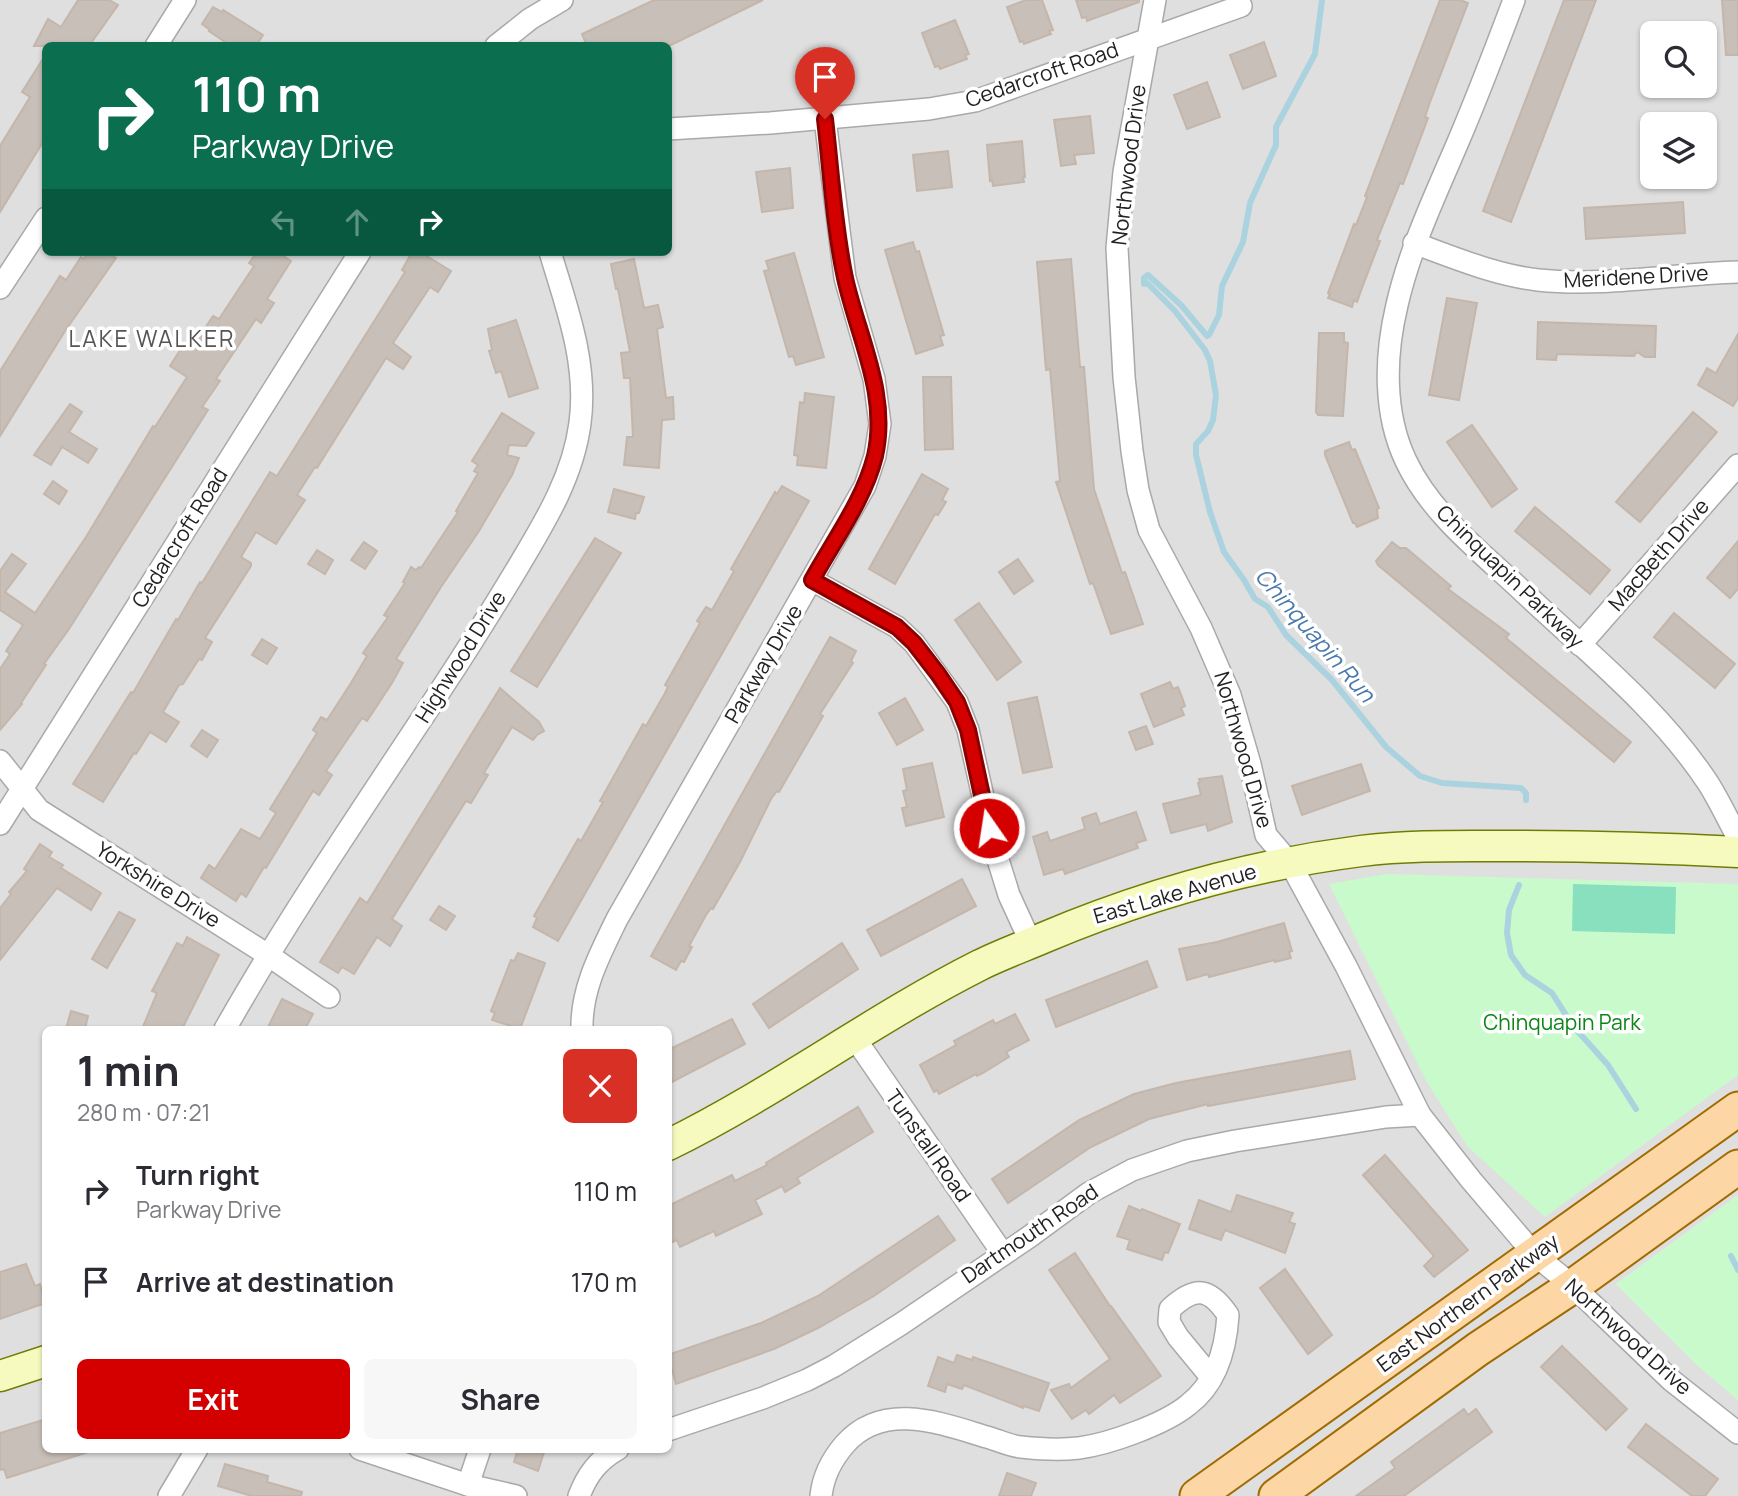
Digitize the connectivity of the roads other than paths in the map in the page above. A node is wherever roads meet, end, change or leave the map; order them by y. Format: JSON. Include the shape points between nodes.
{"nodes":[{"id":1,"x":185,"y":0,"type":"edge"},
{"id":2,"x":562,"y":0,"type":"edge"},
{"id":3,"x":1156,"y":0,"type":"edge"},
{"id":4,"x":1514,"y":0,"type":"edge"},
{"id":5,"x":1241,"y":6,"type":"dead end"},
{"id":6,"x":1147,"y":39,"type":"junction"},
{"id":7,"x":159,"y":42,"type":"edge"},
{"id":8,"x":501,"y":42,"type":"edge"},
{"id":9,"x":825,"y":119,"type":"junction"},
{"id":10,"x":672,"y":129,"type":"edge"},
{"id":11,"x":42,"y":224,"type":"edge"},
{"id":12,"x":1414,"y":243,"type":"junction"},
{"id":13,"x":357,"y":256,"type":"edge"},
{"id":14,"x":551,"y":256,"type":"edge"},
{"id":15,"x":1738,"y":272,"type":"edge"},
{"id":16,"x":2,"y":279,"type":"edge"},
{"id":17,"x":1738,"y":465,"type":"edge"},
{"id":18,"x":812,"y":580,"type":"junction"},
{"id":19,"x":1580,"y":645,"type":"junction"},
{"id":20,"x":0,"y":761,"type":"edge"},
{"id":21,"x":22,"y":790,"type":"junction"},
{"id":22,"x":0,"y":824,"type":"edge"},
{"id":23,"x":1738,"y":838,"type":"edge"},
{"id":24,"x":1738,"y":852,"type":"edge"},
{"id":25,"x":1290,"y":863,"type":"junction"},
{"id":26,"x":1031,"y":943,"type":"junction"},
{"id":27,"x":268,"y":955,"type":"junction"},
{"id":28,"x":328,"y":997,"type":"dead end"},
{"id":29,"x":227,"y":1026,"type":"edge"},
{"id":30,"x":582,"y":1026,"type":"edge"},
{"id":31,"x":853,"y":1037,"type":"junction"},
{"id":32,"x":1738,"y":1109,"type":"edge"},
{"id":33,"x":1420,"y":1115,"type":"junction"},
{"id":34,"x":672,"y":1143,"type":"edge"},
{"id":35,"x":1738,"y":1167,"type":"edge"},
{"id":36,"x":1003,"y":1254,"type":"junction"},
{"id":37,"x":1535,"y":1255,"type":"junction"},
{"id":38,"x":1573,"y":1286,"type":"junction"},
{"id":39,"x":42,"y":1362,"type":"edge"},
{"id":40,"x":0,"y":1376,"type":"edge"},
{"id":41,"x":1212,"y":1377,"type":"dead end"},
{"id":42,"x":672,"y":1429,"type":"edge"},
{"id":43,"x":1738,"y":1433,"type":"edge"},
{"id":44,"x":195,"y":1453,"type":"edge"},
{"id":45,"x":372,"y":1453,"type":"edge"},
{"id":46,"x":479,"y":1453,"type":"edge"},
{"id":47,"x":612,"y":1453,"type":"edge"},
{"id":48,"x":468,"y":1485,"type":"junction"},
{"id":49,"x":169,"y":1496,"type":"edge"},
{"id":50,"x":516,"y":1496,"type":"edge"},
{"id":51,"x":579,"y":1496,"type":"edge"},
{"id":52,"x":821,"y":1496,"type":"edge"},
{"id":53,"x":1198,"y":1496,"type":"edge"},
{"id":54,"x":1276,"y":1496,"type":"edge"}],
"edges":[{"from":1,"to":7,"type":"street"},
{"from":2,"to":8,"type":"street"},
{"from":3,"to":6,"type":"street","name":"Northwood Drive"},
{"from":4,"to":12,"type":"street","name":"Chinquapin Parkway"},
{"from":5,"to":6,"type":"street","name":"Cedarcroft Road"},
{"from":6,"to":9,"type":"street","name":"Cedarcroft Road","via":[[975,101]]},
{"from":6,"to":25,"type":"street","name":"Northwood Drive","via":[[1124,172],[1117,248],[1124,377],[1138,490],[1149,530],[1230,695],[1266,835]]},
{"from":9,"to":10,"type":"street","name":"Cedarcroft Road"},
{"from":9,"to":18,"type":"street","name":"Parkway Drive","via":[[845,278],[874,379],[880,424],[865,486]]},
{"from":11,"to":16,"type":"street"},
{"from":12,"to":15,"type":"street","name":"Meridene Drive","via":[[1483,268],[1537,279],[1607,282]]},
{"from":12,"to":19,"type":"street","name":"Chinquapin Parkway","via":[[1396,307],[1388,386],[1405,460],[1434,505],[1459,532]]},
{"from":13,"to":21,"type":"street","name":"Cedarcroft Road"},
{"from":14,"to":27,"type":"street","name":"Highwood Drive","via":[[580,357],[582,383],[580,424],[562,486],[476,636]]},
{"from":17,"to":19,"type":"street","name":"MacBeth Drive"},
{"from":18,"to":26,"type":"street","via":[[897,627],[957,702],[968,730],[995,850]]},
{"from":18,"to":30,"type":"street","name":"Parkway Drive","via":[[617,919],[592,975]]},
{"from":19,"to":23,"type":"street","name":"Chinquapin Parkway","via":[[1689,758]]},
{"from":20,"to":21,"type":"street","name":"Yorkshire Drive"},
{"from":21,"to":22,"type":"street","name":"Cedarcroft Road"},
{"from":21,"to":27,"type":"street","name":"Yorkshire Drive","via":[[39,810]]},
{"from":24,"to":25,"type":"street","name":"East Lake Avenue","via":[[1468,846],[1364,851]]},
{"from":25,"to":26,"type":"street","name":"East Lake Avenue","via":[[1145,899]]},
{"from":25,"to":33,"type":"street","name":"Northwood Drive"},
{"from":26,"to":31,"type":"street","name":"East Lake Avenue","via":[[948,982]]},
{"from":27,"to":28,"type":"street","name":"Yorkshire Drive"},
{"from":27,"to":29,"type":"street","name":"Highwood Drive"},
{"from":31,"to":34,"type":"street","name":"East Lake Avenue","via":[[739,1108]]},
{"from":31,"to":36,"type":"street","name":"Tunstall Road"},
{"from":32,"to":37,"type":"main road","name":"East Northern Parkway"},
{"from":33,"to":36,"type":"street","name":"Dartmouth Road","via":[[1236,1142],[1155,1161],[1108,1181]]},
{"from":33,"to":37,"type":"street","name":"Northwood Drive"},
{"from":35,"to":38,"type":"main road","name":"East Northern Parkway"},
{"from":36,"to":42,"type":"street","name":"Dartmouth Road","via":[[868,1346],[807,1380]]},
{"from":37,"to":38,"type":"street","name":"Northwood Drive"},
{"from":37,"to":53,"type":"main road","name":"East Northern Parkway"},
{"from":38,"to":43,"type":"street","name":"Northwood Drive","via":[[1671,1380]]},
{"from":38,"to":54,"type":"main road","name":"East Northern Parkway"},
{"from":39,"to":40,"type":"street"},
{"from":41,"to":52,"type":"street","via":[[1188,1406],[1122,1437],[1079,1448],[1018,1447],[942,1423],[883,1419],[862,1429],[835,1455]]},
{"from":44,"to":49,"type":"street"},
{"from":45,"to":48,"type":"street"},
{"from":46,"to":48,"type":"street"},
{"from":47,"to":51,"type":"street","via":[[594,1468]]},
{"from":48,"to":50,"type":"street"}]}
